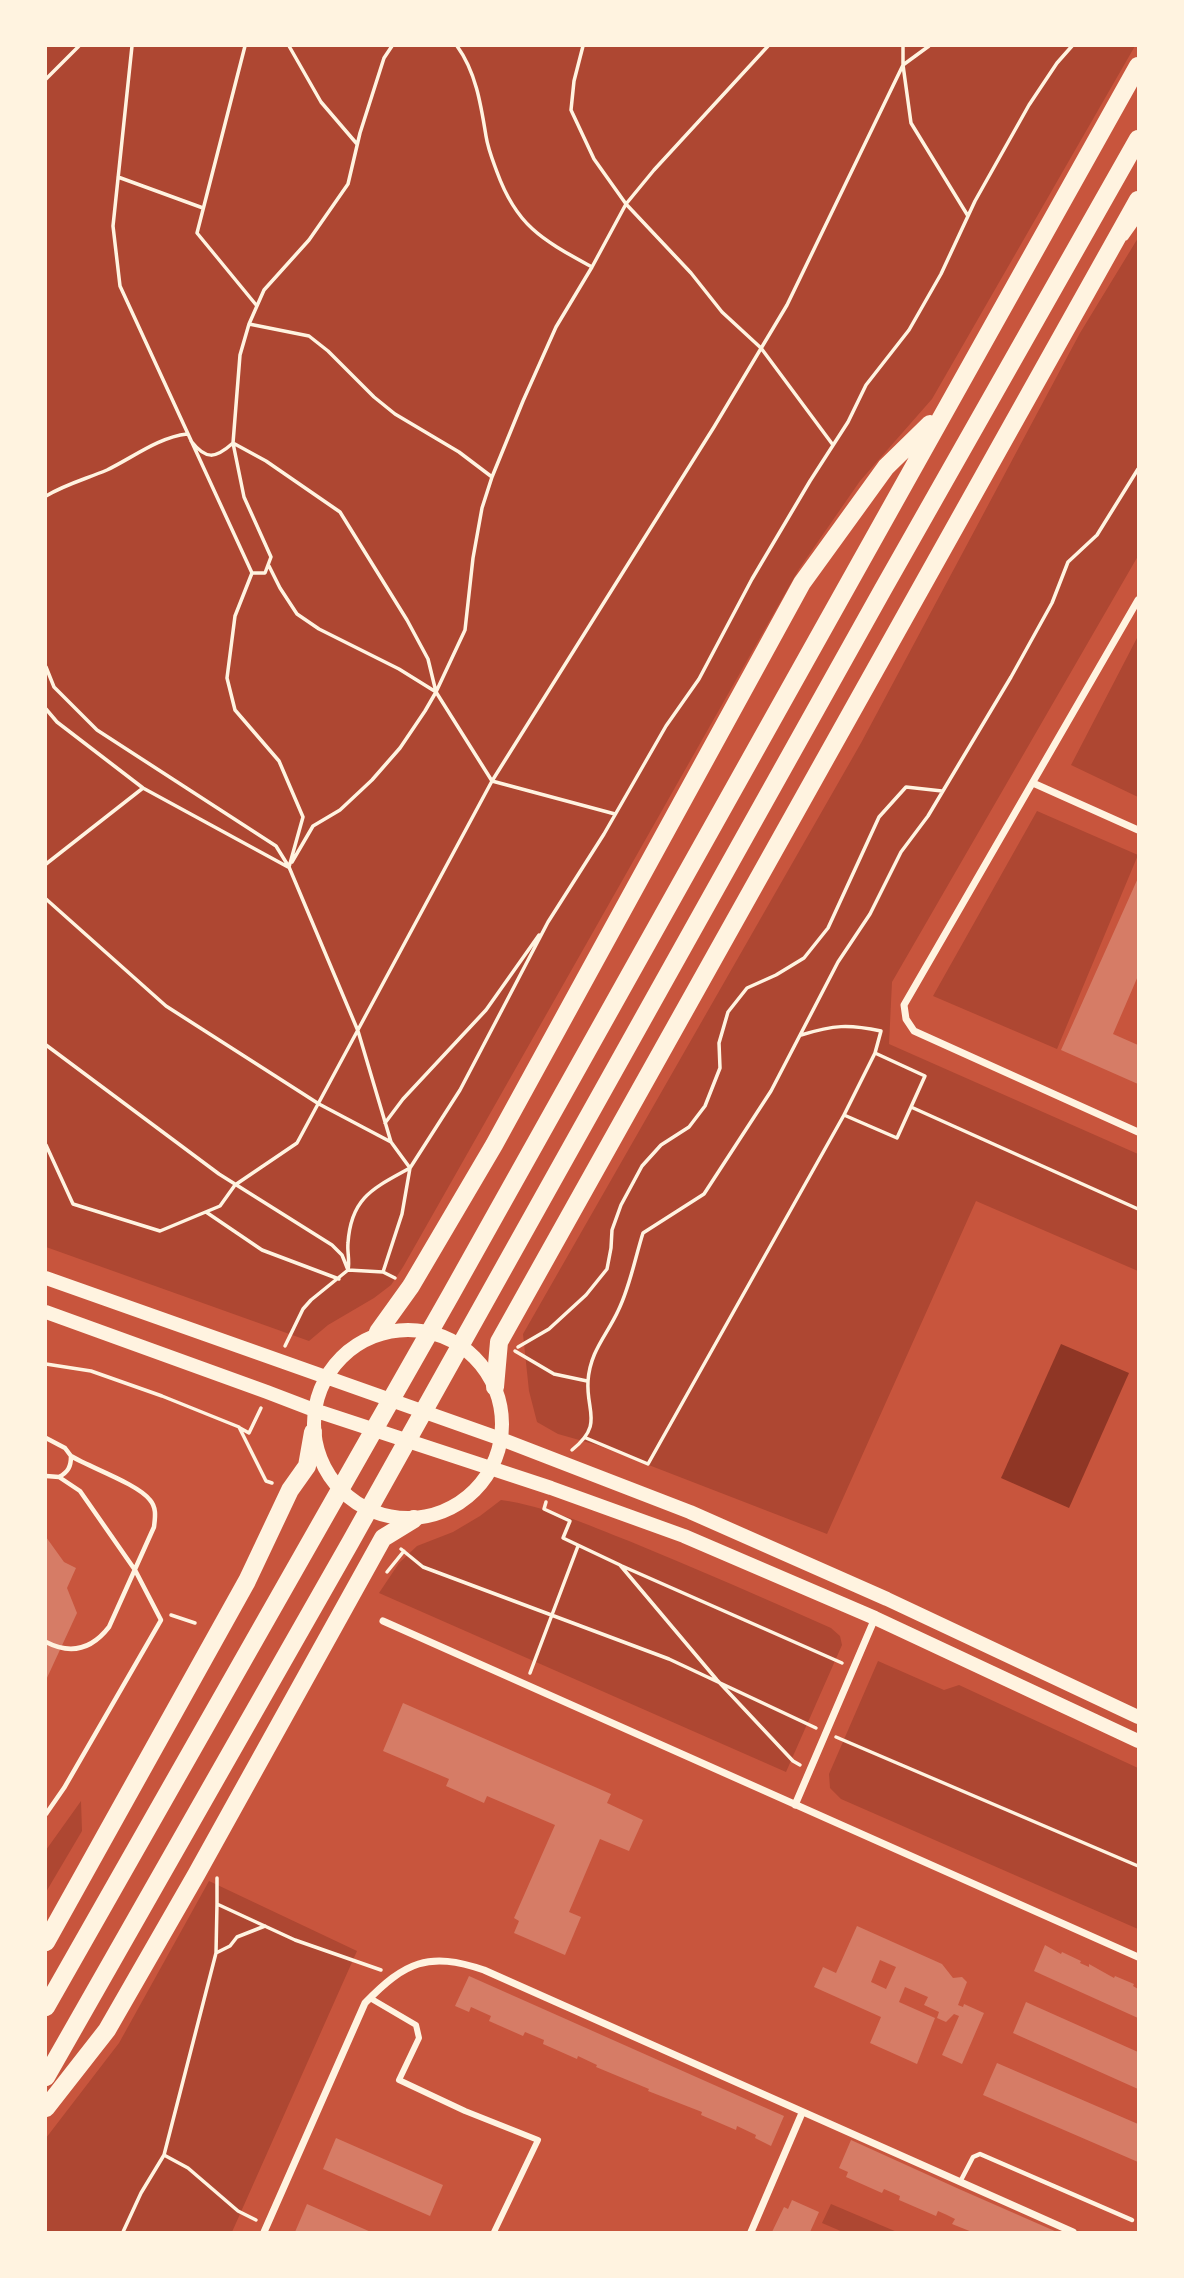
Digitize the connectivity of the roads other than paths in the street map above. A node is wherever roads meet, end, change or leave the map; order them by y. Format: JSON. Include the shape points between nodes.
{"nodes":[{"id":1,"x":1139,"y":66,"type":"edge"},
{"id":2,"x":1139,"y":139,"type":"edge"},
{"id":3,"x":1139,"y":200,"type":"edge"},
{"id":4,"x":1139,"y":221,"type":"edge"},
{"id":5,"x":1124,"y":241,"type":"dead end"},
{"id":6,"x":1117,"y":250,"type":"dead end"},
{"id":7,"x":1089,"y":290,"type":"junction"},
{"id":8,"x":945,"y":409,"type":"junction"},
{"id":9,"x":1139,"y":600,"type":"edge"},
{"id":10,"x":1032,"y":783,"type":"junction"},
{"id":11,"x":1139,"y":830,"type":"edge"},
{"id":12,"x":1139,"y":1132,"type":"edge"},
{"id":13,"x":46,"y":1278,"type":"edge"},
{"id":14,"x":46,"y":1312,"type":"edge"},
{"id":15,"x":378,"y":1332,"type":"junction"},
{"id":16,"x":326,"y":1377,"type":"junction"},
{"id":17,"x":495,"y":1387,"type":"junction"},
{"id":18,"x":314,"y":1410,"type":"junction"},
{"id":19,"x":313,"y":1432,"type":"junction"},
{"id":20,"x":46,"y":1438,"type":"edge"},
{"id":21,"x":501,"y":1439,"type":"junction"},
{"id":22,"x":72,"y":1456,"type":"junction"},
{"id":23,"x":491,"y":1469,"type":"junction"},
{"id":24,"x":46,"y":1476,"type":"edge"},
{"id":25,"x":60,"y":1477,"type":"junction"},
{"id":26,"x":414,"y":1519,"type":"junction"},
{"id":27,"x":135,"y":1570,"type":"junction"},
{"id":28,"x":875,"y":1618,"type":"junction"},
{"id":29,"x":383,"y":1621,"type":"dead end"},
{"id":30,"x":46,"y":1642,"type":"edge"},
{"id":31,"x":1139,"y":1717,"type":"edge"},
{"id":32,"x":1139,"y":1741,"type":"edge"},
{"id":33,"x":795,"y":1805,"type":"junction"},
{"id":34,"x":46,"y":1814,"type":"edge"},
{"id":35,"x":46,"y":1942,"type":"edge"},
{"id":36,"x":1139,"y":1957,"type":"edge"},
{"id":37,"x":370,"y":1998,"type":"junction"},
{"id":38,"x":46,"y":2007,"type":"edge"},
{"id":39,"x":46,"y":2077,"type":"edge"},
{"id":40,"x":46,"y":2108,"type":"edge"},
{"id":41,"x":802,"y":2113,"type":"junction"},
{"id":42,"x":960,"y":2182,"type":"junction"},
{"id":43,"x":1132,"y":2220,"type":"dead end"},
{"id":44,"x":265,"y":2229,"type":"edge"},
{"id":45,"x":494,"y":2232,"type":"edge"},
{"id":46,"x":751,"y":2232,"type":"edge"},
{"id":47,"x":1073,"y":2232,"type":"edge"}],
"edges":[{"from":1,"to":8,"type":"highway"},
{"from":2,"to":39,"type":"highway"},
{"from":3,"to":7,"type":"highway"},
{"from":4,"to":5,"type":"lane"},
{"from":6,"to":7,"type":"lane"},
{"from":7,"to":17,"type":"highway","via":[[499,1342]]},
{"from":8,"to":15,"type":"highway","via":[[886,467],[802,583],[494,1145],[411,1286]]},
{"from":8,"to":38,"type":"highway"},
{"from":9,"to":10,"type":"street"},
{"from":10,"to":11,"type":"street"},
{"from":10,"to":12,"type":"street","via":[[910,991],[904,1005],[906,1019],[914,1031],[929,1039]]},
{"from":13,"to":16,"type":"main road"},
{"from":14,"to":18,"type":"main road"},
{"from":15,"to":16,"type":"main road","via":[[355,1344]]},
{"from":15,"to":17,"type":"main road","via":[[417,1330],[456,1343],[479,1363]]},
{"from":16,"to":18,"type":"main road"},
{"from":16,"to":21,"type":"main road"},
{"from":17,"to":21,"type":"main road","via":[[502,1413]]},
{"from":18,"to":19,"type":"main road"},
{"from":18,"to":23,"type":"main road"},
{"from":19,"to":26,"type":"main road","via":[[321,1463],[338,1488],[366,1510]]},
{"from":19,"to":35,"type":"highway","via":[[307,1466],[290,1490],[247,1581]]},
{"from":20,"to":22,"type":"lane"},
{"from":21,"to":23,"type":"main road"},
{"from":21,"to":31,"type":"main road","via":[[749,1537]]},
{"from":22,"to":25,"type":"lane","via":[[67,1472]]},
{"from":22,"to":27,"type":"lane","via":[[151,1501],[154,1527]]},
{"from":23,"to":26,"type":"main road","via":[[465,1500],[441,1513]]},
{"from":23,"to":28,"type":"main road","via":[[684,1536]]},
{"from":24,"to":25,"type":"lane"},
{"from":25,"to":27,"type":"lane","via":[[80,1491]]},
{"from":26,"to":40,"type":"highway","via":[[383,1538],[107,2030]]},
{"from":27,"to":30,"type":"lane","via":[[99,1640],[60,1649]]},
{"from":27,"to":34,"type":"lane","via":[[160,1620]]},
{"from":28,"to":32,"type":"main road"},
{"from":28,"to":33,"type":"street"},
{"from":29,"to":33,"type":"street"},
{"from":33,"to":36,"type":"street"},
{"from":37,"to":41,"type":"street","via":[[394,1975],[418,1964],[437,1960],[462,1963]]},
{"from":37,"to":44,"type":"street"},
{"from":37,"to":45,"type":"street","via":[[416,2025],[419,2038],[399,2080],[537,2140]]},
{"from":41,"to":42,"type":"street"},
{"from":41,"to":46,"type":"street"},
{"from":42,"to":43,"type":"lane","via":[[973,2157],[980,2154]]},
{"from":42,"to":47,"type":"street"}]}
